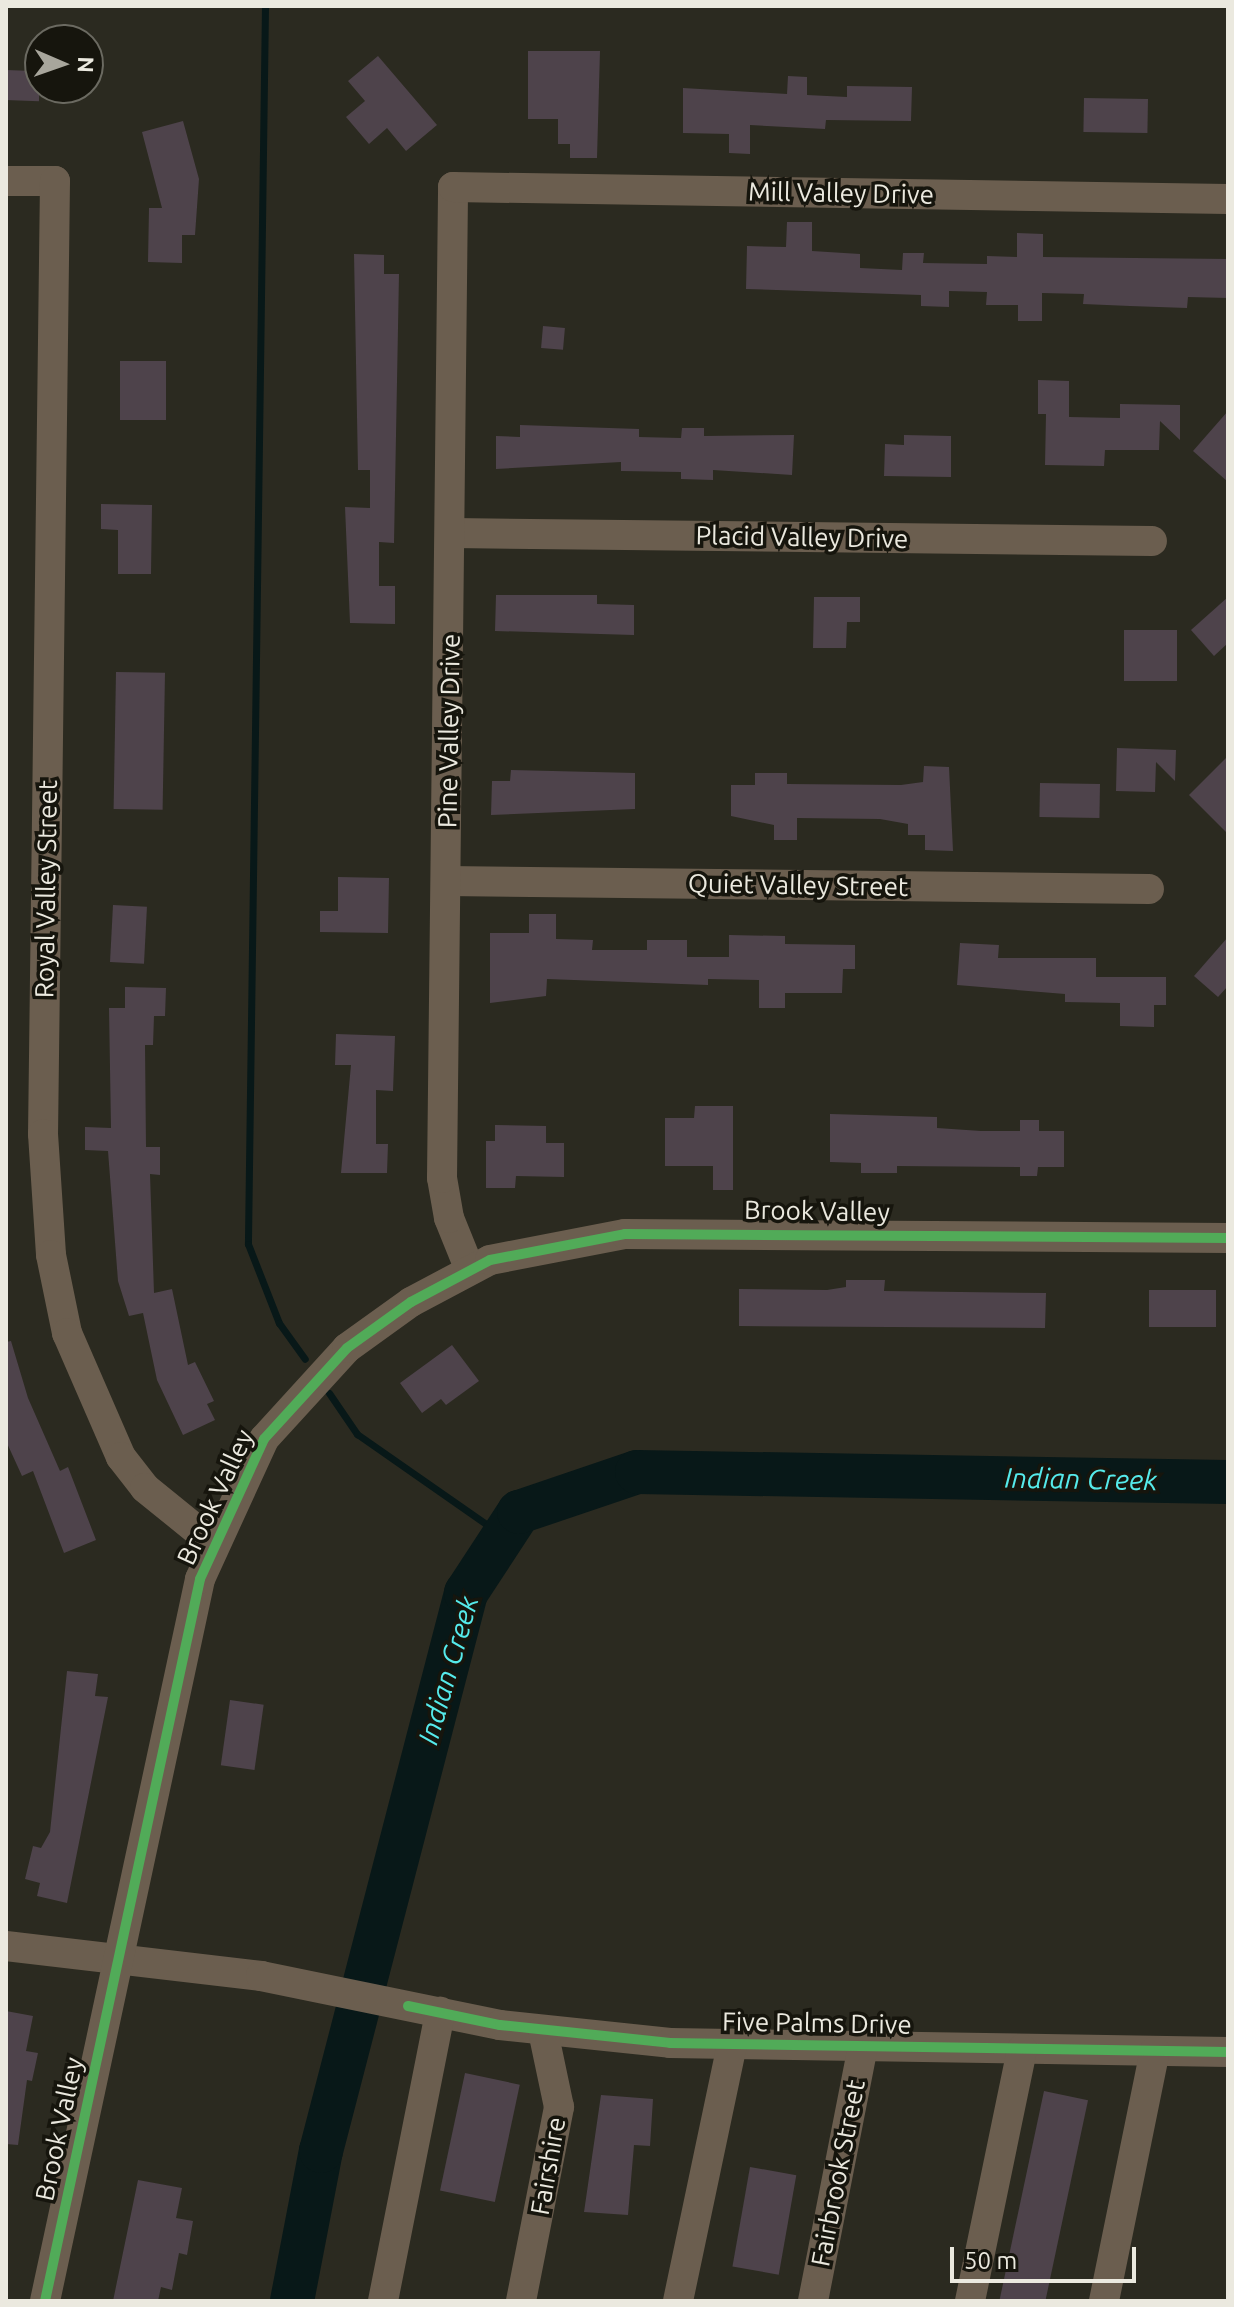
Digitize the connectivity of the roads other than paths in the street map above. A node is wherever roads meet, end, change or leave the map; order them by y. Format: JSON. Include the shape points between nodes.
{"nodes":[{"id":1,"x":6,"y":181,"type":"edge"},
{"id":2,"x":453,"y":187,"type":"joint"},
{"id":3,"x":1228,"y":199,"type":"edge"},
{"id":4,"x":453,"y":533,"type":"junction"},
{"id":5,"x":1152,"y":541,"type":"dead end"},
{"id":6,"x":446,"y":881,"type":"junction"},
{"id":7,"x":1149,"y":889,"type":"dead end"},
{"id":8,"x":1228,"y":1238,"type":"edge"},
{"id":9,"x":470,"y":1270,"type":"junction"},
{"id":10,"x":213,"y":1543,"type":"junction"},
{"id":11,"x":6,"y":1946,"type":"edge"},
{"id":12,"x":117,"y":1959,"type":"junction"},
{"id":13,"x":440,"y":2012,"type":"junction"},
{"id":14,"x":543,"y":2031,"type":"junction"},
{"id":15,"x":732,"y":2044,"type":"junction"},
{"id":16,"x":863,"y":2046,"type":"junction"},
{"id":17,"x":1022,"y":2049,"type":"junction"},
{"id":18,"x":1155,"y":2051,"type":"junction"},
{"id":19,"x":1228,"y":2052,"type":"edge"},
{"id":20,"x":45,"y":2301,"type":"edge"},
{"id":21,"x":383,"y":2301,"type":"edge"},
{"id":22,"x":521,"y":2301,"type":"edge"},
{"id":23,"x":678,"y":2301,"type":"edge"},
{"id":24,"x":813,"y":2301,"type":"edge"},
{"id":25,"x":970,"y":2301,"type":"edge"},
{"id":26,"x":1104,"y":2301,"type":"edge"}],
"edges":[{"from":1,"to":10,"type":"street","name":"Royal Valley Street","via":[[55,181],[43,1134],[51,1255],[67,1333],[121,1457],[154,1496]]},
{"from":2,"to":3,"type":"street","name":"Mill Valley Drive"},
{"from":2,"to":4,"type":"street","name":"Pine Valley Drive"},
{"from":4,"to":5,"type":"street","name":"Placid Valley Drive"},
{"from":4,"to":6,"type":"street","name":"Pine Valley Drive"},
{"from":6,"to":7,"type":"street","name":"Quiet Valley Street"},
{"from":6,"to":9,"type":"street","name":"Pine Valley Drive","via":[[442,1178],[449,1218]]},
{"from":8,"to":9,"type":"street","name":"Brook Valley","via":[[638,1233],[518,1250]]},
{"from":9,"to":10,"type":"street","name":"Brook Valley","via":[[378,1325],[283,1411]]},
{"from":10,"to":12,"type":"street","name":"Brook Valley","via":[[178,1660]]},
{"from":11,"to":12,"type":"street","name":"Five Palms Drive"},
{"from":12,"to":13,"type":"street","name":"Five Palms Drive"},
{"from":12,"to":20,"type":"street","name":"Brook Valley"},
{"from":13,"to":14,"type":"street","name":"Five Palms Drive"},
{"from":13,"to":21,"type":"street"},
{"from":14,"to":15,"type":"street","name":"Five Palms Drive"},
{"from":14,"to":22,"type":"street","name":"Fairshire","via":[[559,2107]]},
{"from":15,"to":16,"type":"street","name":"Five Palms Drive"},
{"from":15,"to":23,"type":"street"},
{"from":16,"to":17,"type":"street","name":"Five Palms Drive"},
{"from":16,"to":24,"type":"street","name":"Fairbrook Street"},
{"from":17,"to":18,"type":"street","name":"Five Palms Drive"},
{"from":17,"to":25,"type":"street"},
{"from":18,"to":19,"type":"street","name":"Five Palms Drive"},
{"from":18,"to":26,"type":"street"}]}
